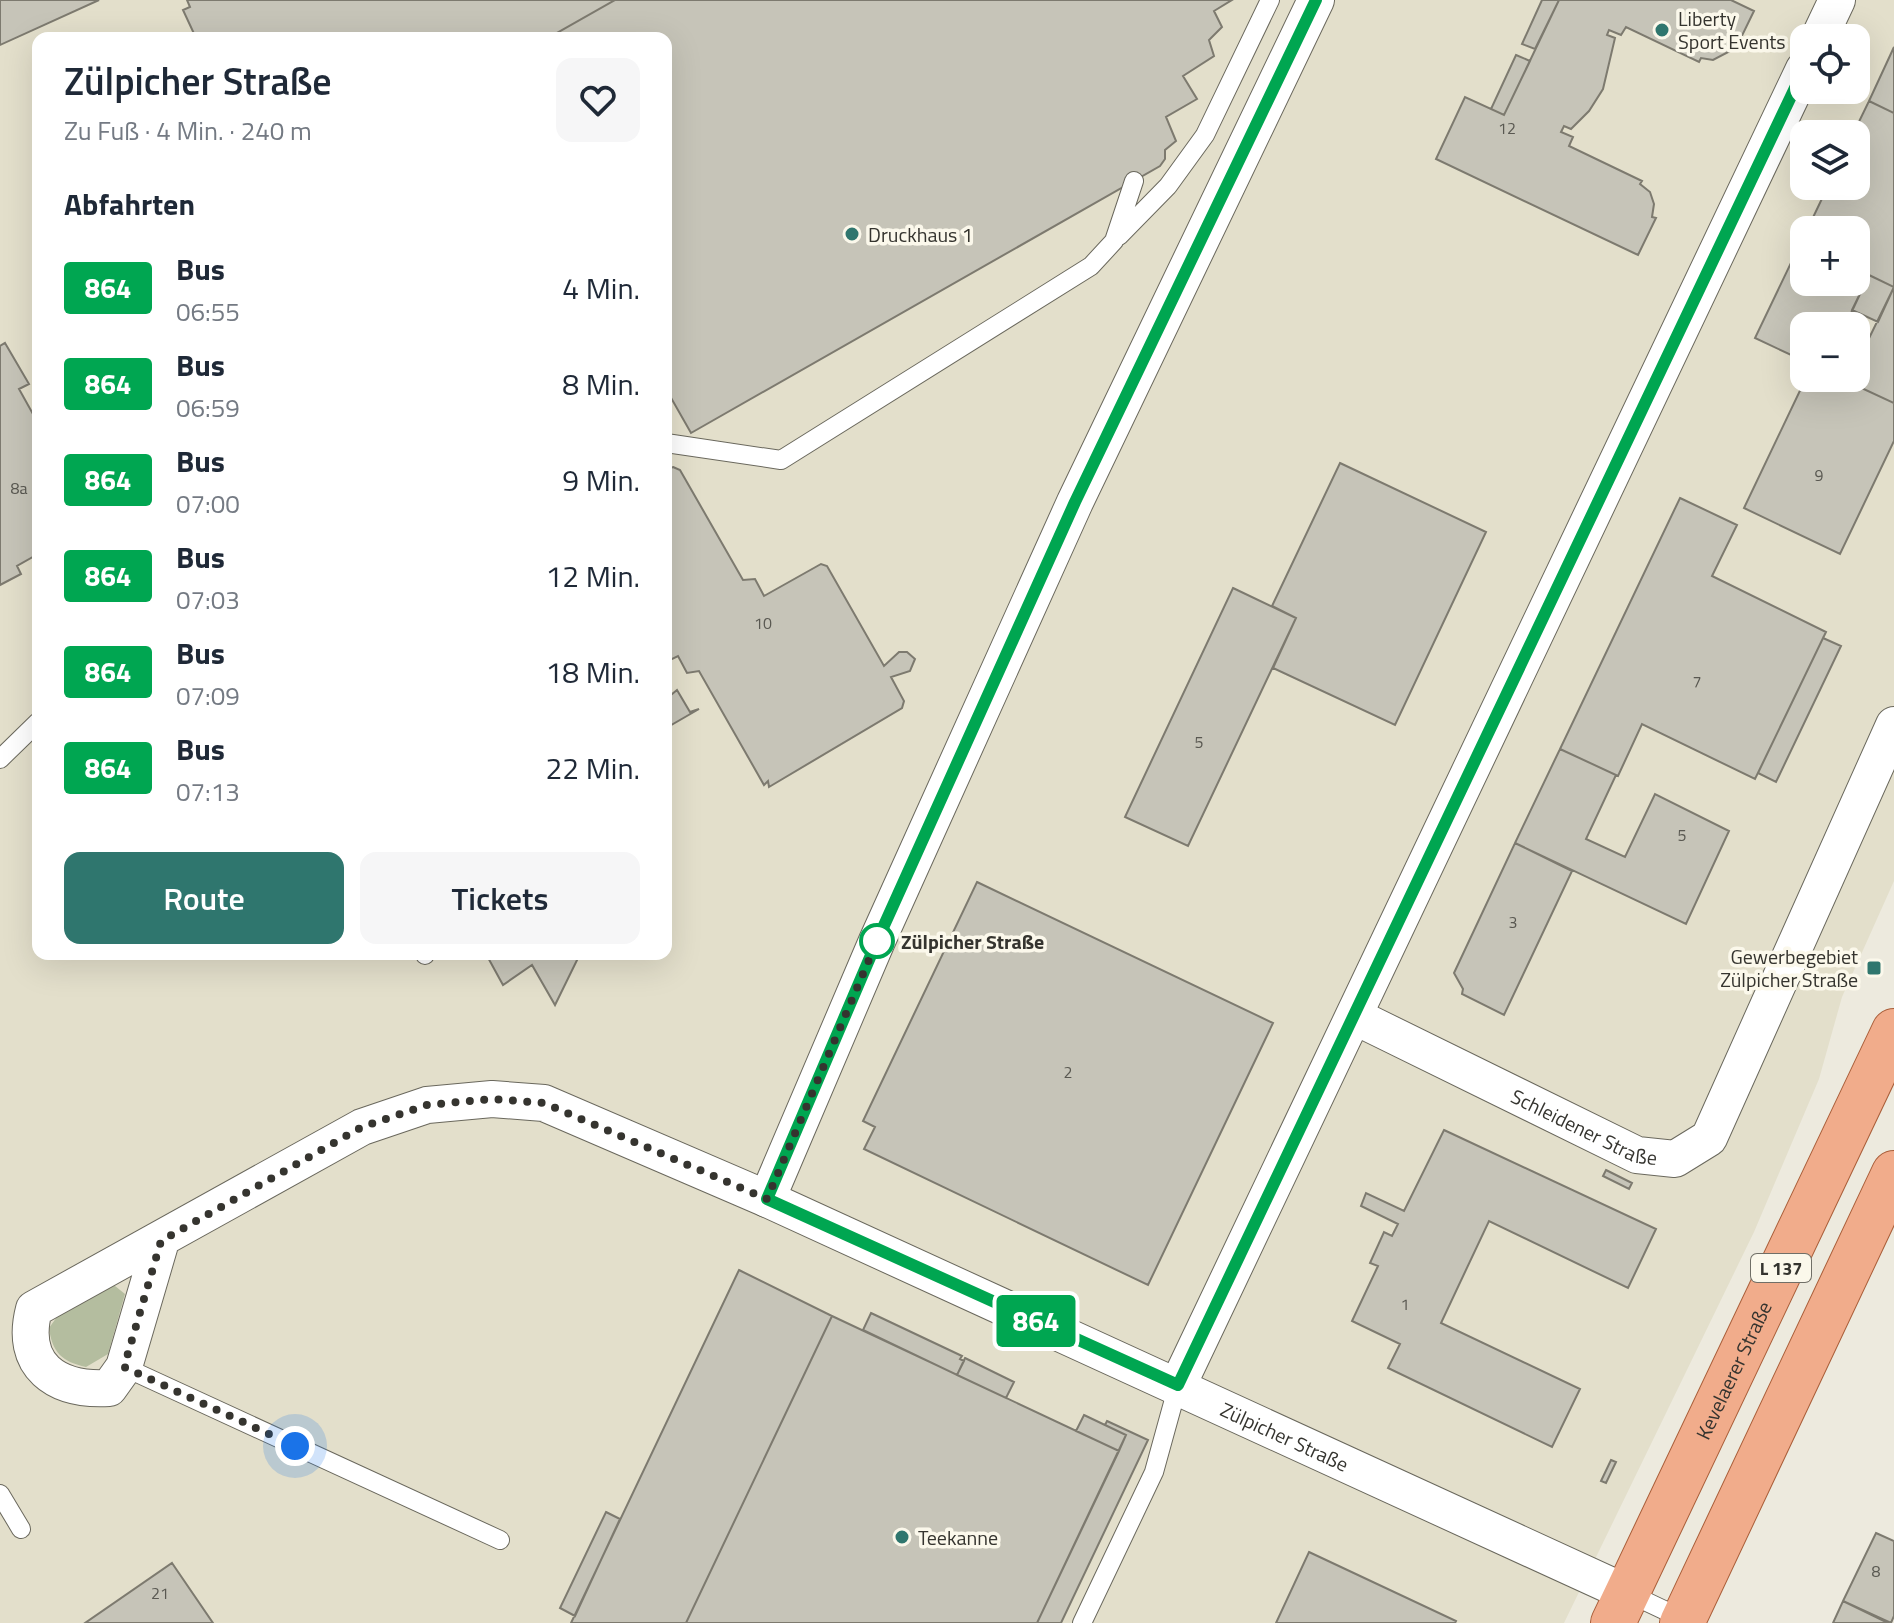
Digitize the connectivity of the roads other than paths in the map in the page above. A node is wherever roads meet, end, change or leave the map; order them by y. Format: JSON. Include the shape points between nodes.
{"nodes":[{"id":1,"x":1270,"y":0,"type":"edge"},
{"id":2,"x":1316,"y":0,"type":"edge"},
{"id":3,"x":1837,"y":0,"type":"edge"},
{"id":4,"x":1826,"y":24,"type":"edge"},
{"id":5,"x":1790,"y":99,"type":"edge"},
{"id":6,"x":1134,"y":181,"type":"dead end"},
{"id":7,"x":1114,"y":241,"type":"junction"},
{"id":8,"x":672,"y":444,"type":"edge"},
{"id":9,"x":1894,"y":725,"type":"edge"},
{"id":10,"x":32,"y":728,"type":"edge"},
{"id":11,"x":0,"y":759,"type":"edge"},
{"id":12,"x":1356,"y":1017,"type":"junction"},
{"id":13,"x":1894,"y":1031,"type":"edge"},
{"id":14,"x":1894,"y":1173,"type":"edge"},
{"id":15,"x":767,"y":1199,"type":"junction"},
{"id":16,"x":161,"y":1241,"type":"junction"},
{"id":17,"x":124,"y":1367,"type":"junction"},
{"id":18,"x":1178,"y":1385,"type":"junction"},
{"id":19,"x":0,"y":1494,"type":"edge"},
{"id":20,"x":21,"y":1529,"type":"dead end"},
{"id":21,"x":500,"y":1540,"type":"dead end"},
{"id":22,"x":1620,"y":1608,"type":"edge"},
{"id":23,"x":1682,"y":1621,"type":"edge"},
{"id":24,"x":1082,"y":1623,"type":"edge"}],
"edges":[{"from":1,"to":7,"type":"lane","via":[[1205,135],[1168,186]]},
{"from":2,"to":15,"type":"street","via":[[1075,502]]},
{"from":3,"to":4,"type":"street"},
{"from":5,"to":12,"type":"street"},
{"from":6,"to":7,"type":"lane"},
{"from":7,"to":8,"type":"lane","via":[[1091,266],[781,460]]},
{"from":9,"to":12,"type":"street","name":"Schleidener Straße","via":[[1709,1138],[1675,1159],[1637,1155]]},
{"from":10,"to":11,"type":"lane"},
{"from":12,"to":18,"type":"street"},
{"from":13,"to":22,"type":"main road","name":"Kevelaerer Straße","number":"L 137"},
{"from":14,"to":23,"type":"main road","number":"L 137"},
{"from":15,"to":16,"type":"street","name":"Zülpicher Straße","via":[[544,1103],[492,1099],[427,1105],[362,1127]]},
{"from":15,"to":18,"type":"street","name":"Zülpicher Straße"},
{"from":16,"to":17,"type":"street"},
{"from":16,"to":17,"type":"street","name":"Zülpicher Straße","via":[[34,1309],[28,1332],[37,1359],[56,1382],[82,1390],[109,1388]]},
{"from":17,"to":21,"type":"lane"},
{"from":18,"to":22,"type":"street","name":"Zülpicher Straße"},
{"from":18,"to":24,"type":"lane","via":[[1154,1472]]},
{"from":19,"to":20,"type":"lane"},
{"from":22,"to":23,"type":"lane"}]}
